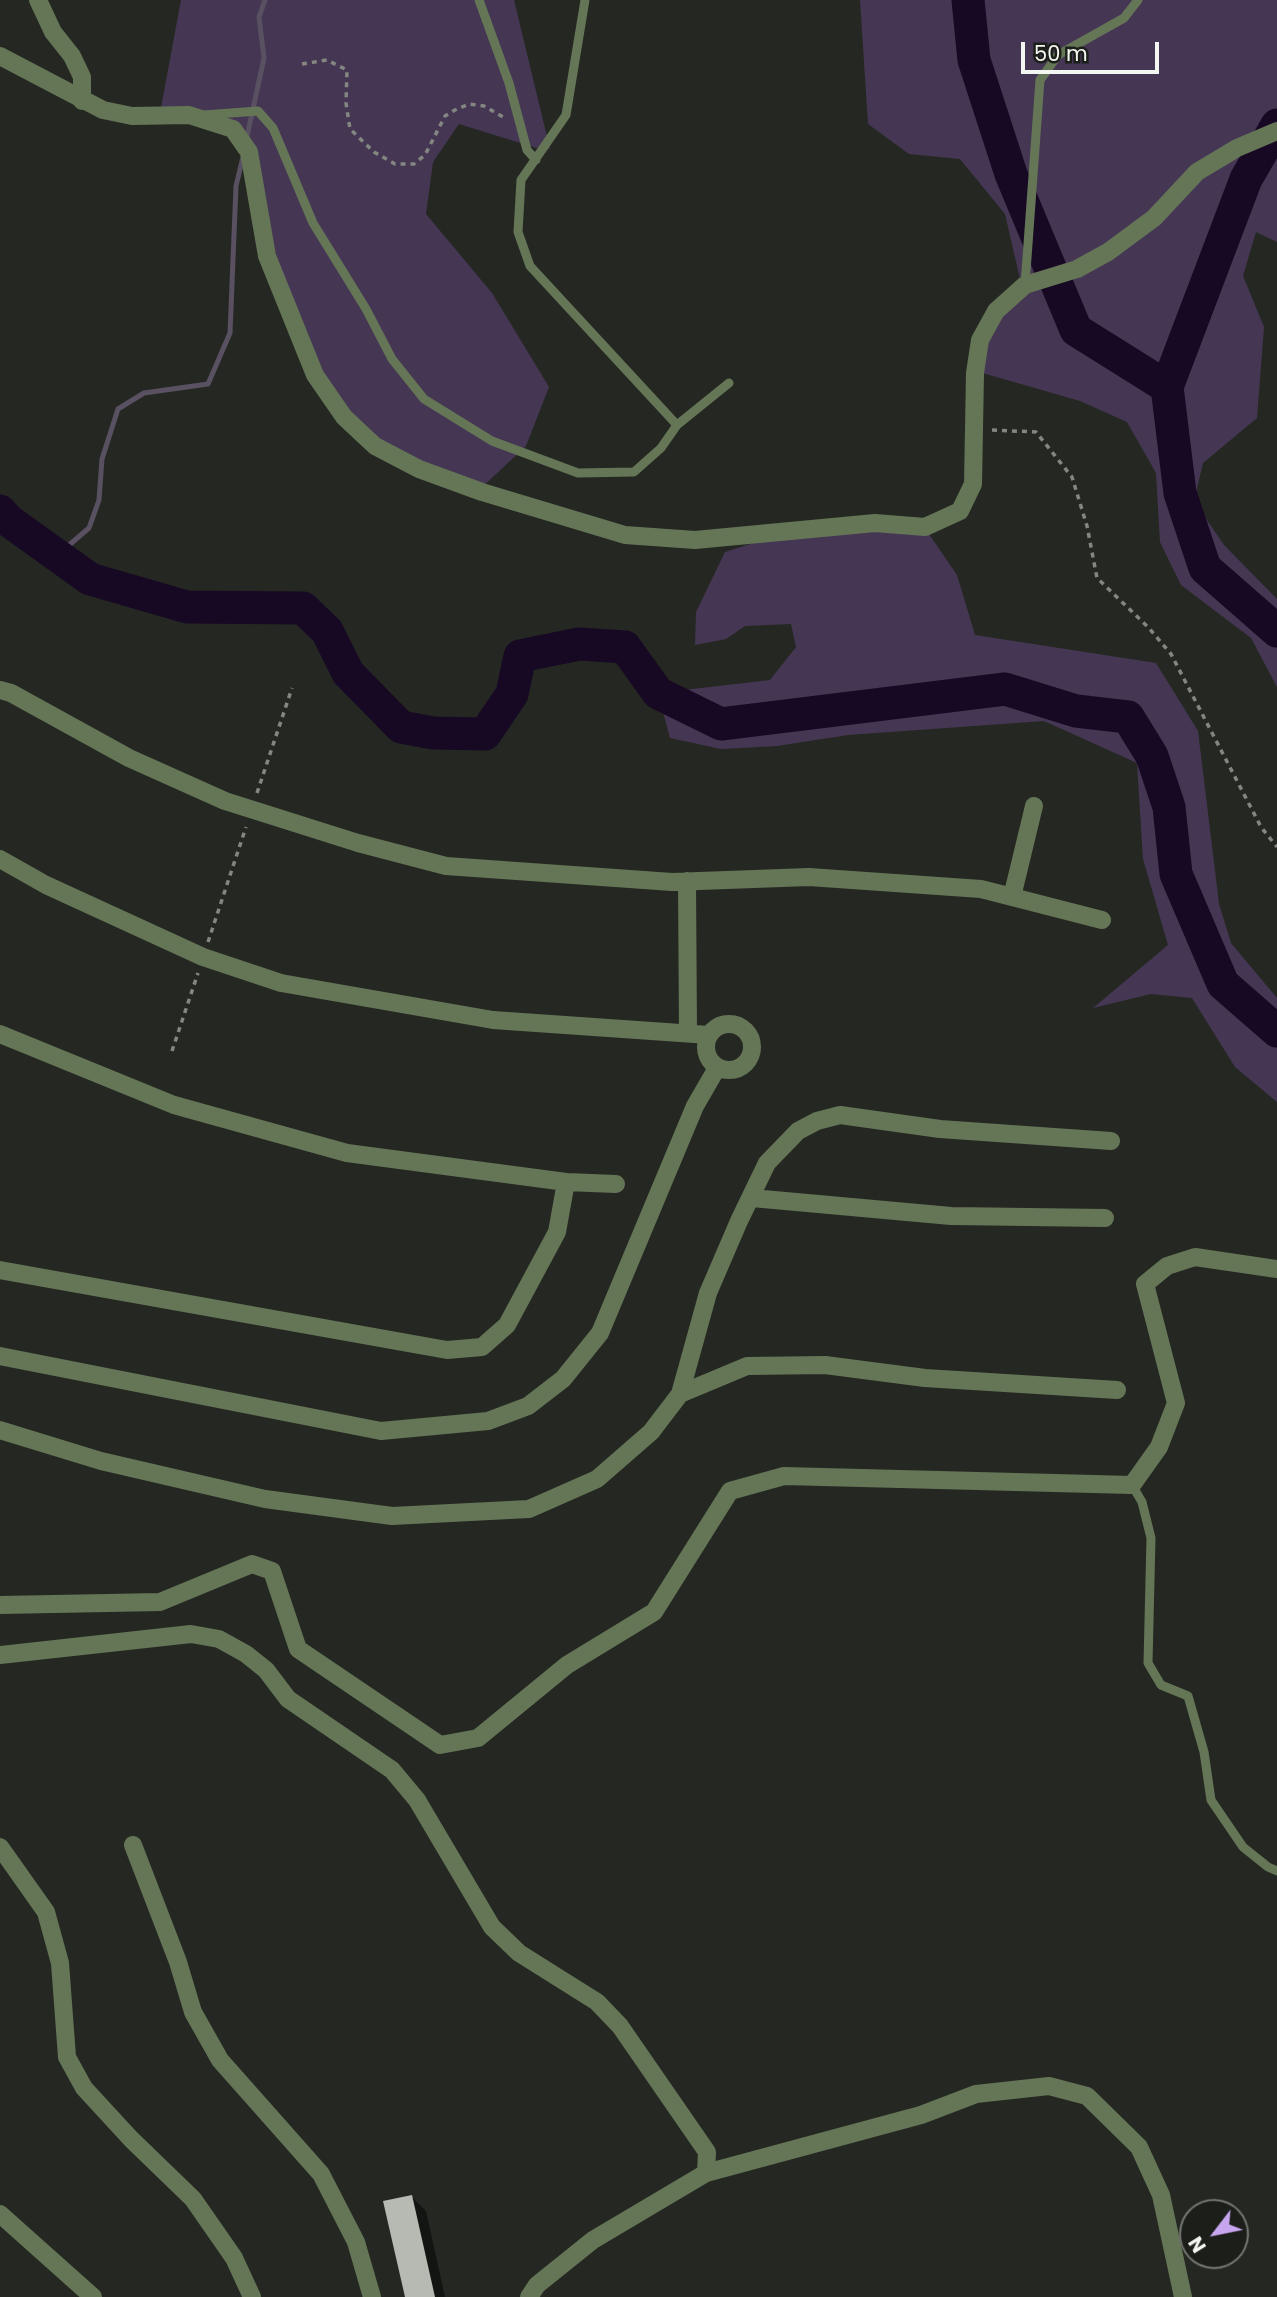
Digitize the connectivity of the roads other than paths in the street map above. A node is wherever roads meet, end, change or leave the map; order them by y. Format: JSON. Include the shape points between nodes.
{"nodes":[{"id":1,"x":38,"y":0,"type":"edge"},
{"id":2,"x":479,"y":0,"type":"edge"},
{"id":3,"x":585,"y":0,"type":"edge"},
{"id":4,"x":1138,"y":0,"type":"edge"},
{"id":5,"x":0,"y":56,"type":"edge"},
{"id":6,"x":82,"y":101,"type":"junction"},
{"id":7,"x":189,"y":116,"type":"junction"},
{"id":8,"x":1277,"y":131,"type":"edge"},
{"id":9,"x":536,"y":160,"type":"junction"},
{"id":10,"x":1025,"y":285,"type":"junction"},
{"id":11,"x":729,"y":383,"type":"dead end"},
{"id":12,"x":677,"y":425,"type":"junction"},
{"id":13,"x":0,"y":690,"type":"edge"},
{"id":14,"x":1034,"y":806,"type":"dead end"},
{"id":15,"x":0,"y":859,"type":"edge"},
{"id":16,"x":687,"y":881,"type":"junction"},
{"id":17,"x":1012,"y":897,"type":"junction"},
{"id":18,"x":1102,"y":920,"type":"dead end"},
{"id":19,"x":688,"y":1033,"type":"junction"},
{"id":20,"x":0,"y":1034,"type":"edge"},
{"id":21,"x":709,"y":1035,"type":"junction"},
{"id":22,"x":717,"y":1068,"type":"junction"},
{"id":23,"x":1111,"y":1141,"type":"dead end"},
{"id":24,"x":566,"y":1182,"type":"junction"},
{"id":25,"x":616,"y":1184,"type":"dead end"},
{"id":26,"x":752,"y":1198,"type":"junction"},
{"id":27,"x":1105,"y":1218,"type":"dead end"},
{"id":28,"x":1277,"y":1269,"type":"edge"},
{"id":29,"x":0,"y":1270,"type":"edge"},
{"id":30,"x":0,"y":1356,"type":"edge"},
{"id":31,"x":1117,"y":1391,"type":"dead end"},
{"id":32,"x":680,"y":1394,"type":"junction"},
{"id":33,"x":0,"y":1430,"type":"edge"},
{"id":34,"x":1132,"y":1485,"type":"junction"},
{"id":35,"x":0,"y":1605,"type":"edge"},
{"id":36,"x":0,"y":1655,"type":"edge"},
{"id":37,"x":133,"y":1845,"type":"dead end"},
{"id":38,"x":0,"y":1847,"type":"edge"},
{"id":39,"x":1277,"y":1871,"type":"edge"},
{"id":40,"x":706,"y":2173,"type":"junction"},
{"id":41,"x":0,"y":2214,"type":"edge"},
{"id":42,"x":93,"y":2297,"type":"edge"},
{"id":43,"x":252,"y":2297,"type":"edge"},
{"id":44,"x":372,"y":2297,"type":"edge"},
{"id":45,"x":529,"y":2297,"type":"edge"},
{"id":46,"x":1183,"y":2297,"type":"edge"}],
"edges":[{"from":1,"to":6,"type":"street","via":[[82,77]]},
{"from":2,"to":9,"type":"lane","via":[[527,150]]},
{"from":3,"to":9,"type":"lane","via":[[566,115]]},
{"from":4,"to":10,"type":"lane","via":[[1124,18],[1058,55],[1040,80]]},
{"from":5,"to":6,"type":"street"},
{"from":6,"to":7,"type":"street","via":[[132,116]]},
{"from":7,"to":10,"type":"street","via":[[233,129],[249,152],[267,256],[315,375],[344,416],[375,446],[419,469],[482,492],[625,535],[695,540],[875,523],[925,527],[960,511],[974,484],[975,373],[980,340],[996,312]]},
{"from":7,"to":12,"type":"lane","via":[[257,111],[272,128],[313,223],[392,359],[424,399],[492,442],[578,473],[634,472],[662,448]]},
{"from":8,"to":10,"type":"street","via":[[1237,148],[1197,173],[1154,218],[1108,252],[1077,269]]},
{"from":9,"to":12,"type":"lane","via":[[521,180],[518,206],[519,232],[530,266]]},
{"from":11,"to":12,"type":"lane"},
{"from":13,"to":16,"type":"street","via":[[129,758],[252,810],[446,866]]},
{"from":14,"to":17,"type":"street"},
{"from":15,"to":19,"type":"street","via":[[203,957],[281,983],[493,1020]]},
{"from":16,"to":17,"type":"street","via":[[809,877],[981,888]]},
{"from":16,"to":19,"type":"street"},
{"from":17,"to":18,"type":"street"},
{"from":19,"to":21,"type":"street"},
{"from":20,"to":24,"type":"street","via":[[174,1105],[348,1153]]},
{"from":21,"to":22,"type":"street","via":[[706,1047]]},
{"from":21,"to":22,"type":"street","via":[[730,1024],[742,1027],[753,1048],[750,1060],[741,1068]]},
{"from":22,"to":30,"type":"street","via":[[695,1106],[600,1333],[563,1379],[528,1406],[488,1421],[381,1431]]},
{"from":23,"to":26,"type":"street","via":[[940,1129],[840,1115],[798,1131],[767,1163]]},
{"from":24,"to":25,"type":"street"},
{"from":24,"to":29,"type":"street","via":[[557,1232],[507,1325],[482,1347],[447,1350]]},
{"from":26,"to":27,"type":"street","via":[[951,1216]]},
{"from":26,"to":32,"type":"street","via":[[708,1293]]},
{"from":28,"to":34,"type":"street","via":[[1195,1257],[1167,1266],[1145,1284],[1176,1403],[1160,1447]]},
{"from":31,"to":32,"type":"street","via":[[925,1378],[825,1364],[747,1366]]},
{"from":32,"to":33,"type":"street","via":[[651,1432],[597,1479],[529,1509],[392,1516],[265,1499],[101,1461]]},
{"from":34,"to":35,"type":"street","via":[[784,1476],[730,1491],[654,1612],[566,1665],[478,1738],[440,1745],[298,1649],[272,1571],[252,1564],[160,1602]]},
{"from":34,"to":39,"type":"lane","via":[[1142,1502],[1151,1538],[1148,1663],[1161,1685],[1188,1696],[1204,1752],[1211,1800],[1243,1847]]},
{"from":36,"to":40,"type":"street","via":[[191,1634],[219,1639],[246,1654],[266,1670],[288,1699],[391,1770],[417,1800],[492,1927],[519,1953],[597,2002],[620,2026],[707,2152]]},
{"from":37,"to":44,"type":"street","via":[[193,2012],[219,2060],[321,2174],[356,2242]]},
{"from":38,"to":43,"type":"street","via":[[46,1912],[60,1963],[67,2057],[78,2078],[131,2139],[193,2199],[234,2258]]},
{"from":40,"to":45,"type":"street","via":[[593,2240],[537,2285]]},
{"from":40,"to":46,"type":"street","via":[[920,2115],[976,2094],[1049,2087],[1087,2096],[1139,2147],[1161,2195]]},
{"from":41,"to":42,"type":"street"}]}
